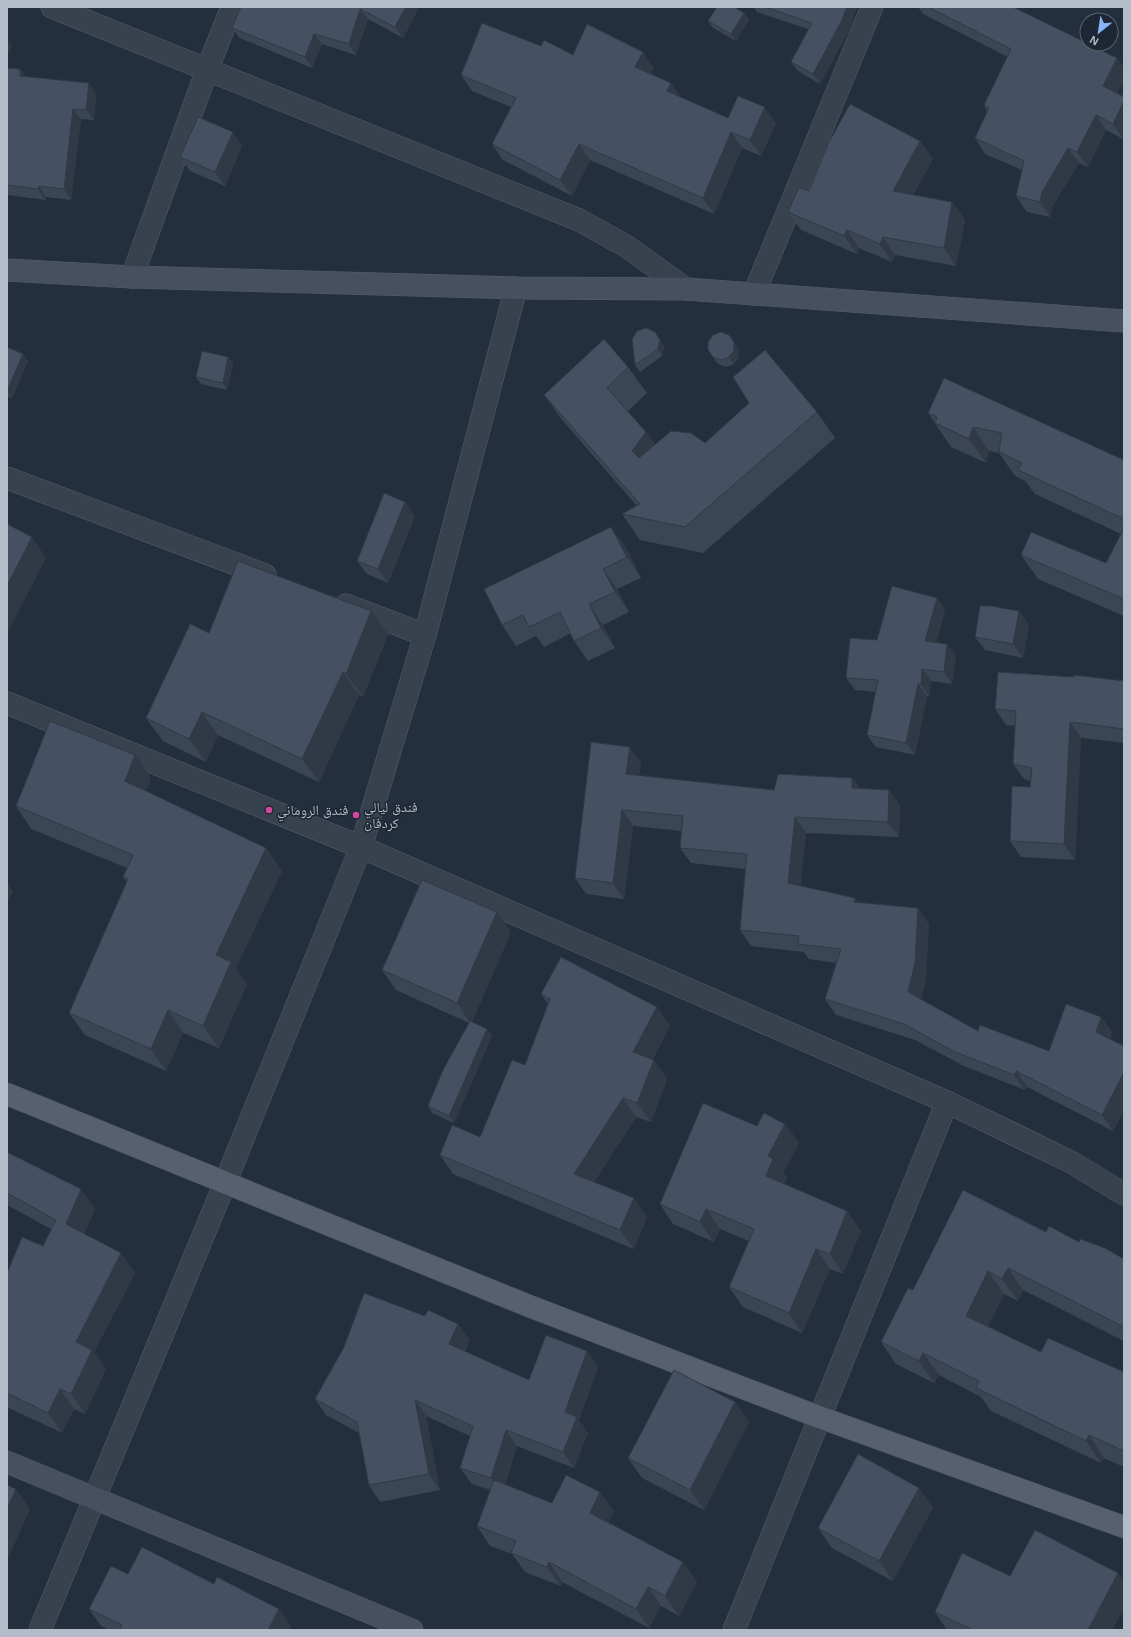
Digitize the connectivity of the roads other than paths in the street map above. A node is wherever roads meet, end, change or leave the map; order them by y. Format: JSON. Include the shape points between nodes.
{"nodes":[{"id":1,"x":52,"y":7,"type":"edge"},
{"id":2,"x":232,"y":7,"type":"edge"},
{"id":3,"x":872,"y":7,"type":"edge"},
{"id":4,"x":207,"y":70,"type":"junction"},
{"id":5,"x":7,"y":270,"type":"edge"},
{"id":6,"x":132,"y":277,"type":"junction"},
{"id":7,"x":516,"y":288,"type":"junction"},
{"id":8,"x":686,"y":289,"type":"junction"},
{"id":9,"x":754,"y":294,"type":"junction"},
{"id":10,"x":1124,"y":321,"type":"edge"},
{"id":11,"x":7,"y":478,"type":"edge"},
{"id":12,"x":283,"y":581,"type":"edge"},
{"id":13,"x":328,"y":598,"type":"edge"},
{"id":14,"x":425,"y":635,"type":"junction"},
{"id":15,"x":7,"y":703,"type":"edge"},
{"id":16,"x":361,"y":847,"type":"junction"},
{"id":17,"x":7,"y":1094,"type":"edge"},
{"id":18,"x":947,"y":1102,"type":"junction"},
{"id":19,"x":225,"y":1182,"type":"junction"},
{"id":20,"x":1124,"y":1194,"type":"edge"},
{"id":21,"x":820,"y":1418,"type":"junction"},
{"id":22,"x":7,"y":1462,"type":"edge"},
{"id":23,"x":93,"y":1498,"type":"junction"},
{"id":24,"x":1124,"y":1527,"type":"edge"},
{"id":25,"x":381,"y":1624,"type":"edge"},
{"id":26,"x":40,"y":1630,"type":"edge"},
{"id":27,"x":412,"y":1630,"type":"edge"},
{"id":28,"x":734,"y":1630,"type":"edge"}],
"edges":[{"from":1,"to":4,"type":"street"},
{"from":2,"to":4,"type":"street"},
{"from":3,"to":9,"type":"street"},
{"from":4,"to":6,"type":"street"},
{"from":4,"to":8,"type":"street","via":[[579,220],[626,246]]},
{"from":5,"to":6,"type":"street"},
{"from":6,"to":7,"type":"street"},
{"from":7,"to":8,"type":"street"},
{"from":7,"to":14,"type":"street"},
{"from":8,"to":9,"type":"street"},
{"from":9,"to":10,"type":"street"},
{"from":11,"to":12,"type":"street"},
{"from":13,"to":14,"type":"street"},
{"from":14,"to":16,"type":"street"},
{"from":15,"to":16,"type":"street"},
{"from":16,"to":18,"type":"street"},
{"from":16,"to":19,"type":"street"},
{"from":17,"to":19,"type":"main road"},
{"from":18,"to":20,"type":"street","via":[[1071,1162]]},
{"from":18,"to":21,"type":"street"},
{"from":19,"to":21,"type":"main road","via":[[529,1306]]},
{"from":19,"to":23,"type":"street"},
{"from":21,"to":24,"type":"main road"},
{"from":21,"to":28,"type":"street"},
{"from":22,"to":23,"type":"street"},
{"from":23,"to":25,"type":"street"},
{"from":23,"to":26,"type":"street"},
{"from":25,"to":27,"type":"street"}]}
